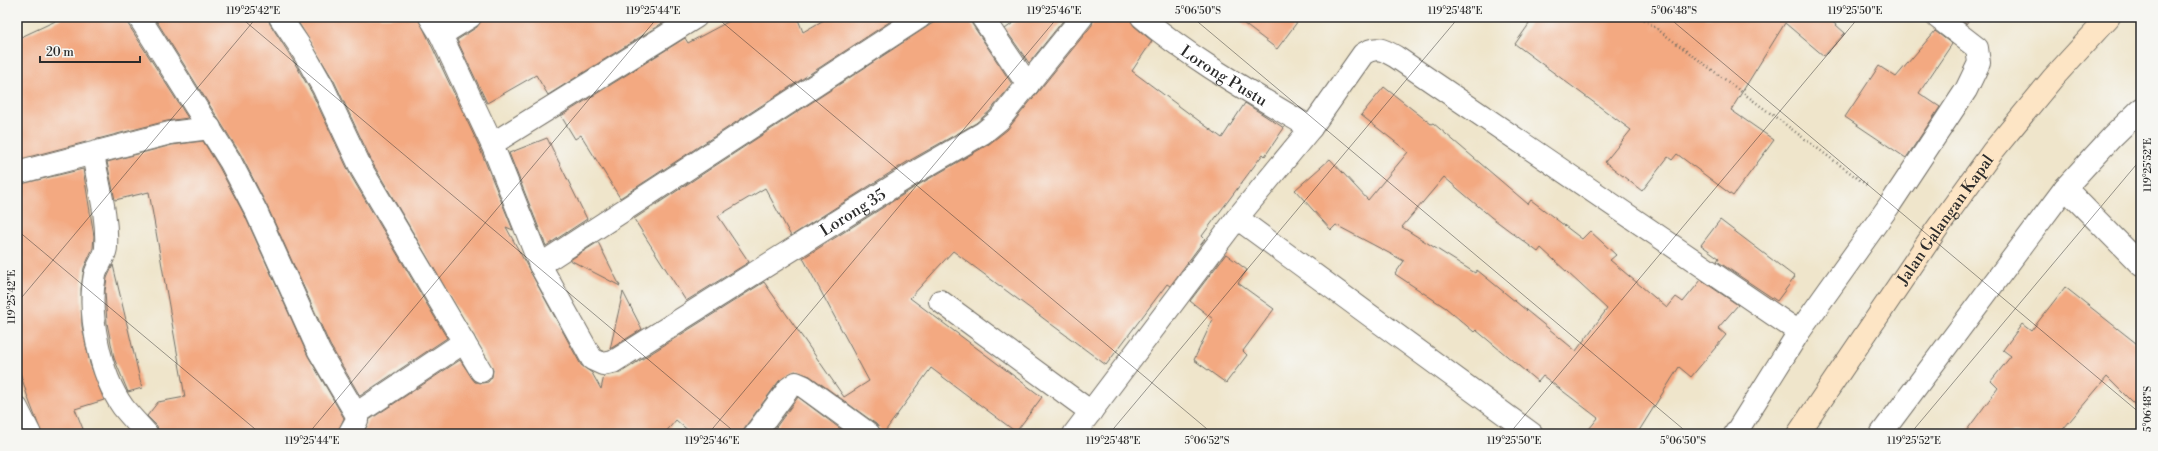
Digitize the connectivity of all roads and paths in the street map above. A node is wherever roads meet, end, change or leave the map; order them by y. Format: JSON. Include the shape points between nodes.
{"nodes":[{"id":1,"x":139,"y":17,"type":"edge"},
{"id":2,"x":280,"y":17,"type":"edge"},
{"id":3,"x":430,"y":17,"type":"edge"},
{"id":4,"x":470,"y":17,"type":"edge"},
{"id":5,"x":696,"y":17,"type":"edge"},
{"id":6,"x":920,"y":17,"type":"edge"},
{"id":7,"x":982,"y":17,"type":"edge"},
{"id":8,"x":1082,"y":17,"type":"edge"},
{"id":9,"x":1142,"y":17,"type":"edge"},
{"id":10,"x":1641,"y":17,"type":"edge"},
{"id":11,"x":1937,"y":17,"type":"edge"},
{"id":12,"x":2109,"y":17,"type":"edge"},
{"id":13,"x":441,"y":36,"type":"junction"},
{"id":14,"x":1028,"y":85,"type":"junction"},
{"id":15,"x":2141,"y":109,"type":"edge"},
{"id":16,"x":210,"y":128,"type":"junction"},
{"id":17,"x":1311,"y":128,"type":"junction"},
{"id":18,"x":492,"y":144,"type":"junction"},
{"id":19,"x":93,"y":154,"type":"junction"},
{"id":20,"x":17,"y":173,"type":"edge"},
{"id":21,"x":2065,"y":188,"type":"junction"},
{"id":22,"x":1891,"y":203,"type":"junction"},
{"id":23,"x":1237,"y":218,"type":"junction"},
{"id":24,"x":540,"y":265,"type":"junction"},
{"id":25,"x":2141,"y":265,"type":"edge"},
{"id":26,"x":940,"y":301,"type":"dead end"},
{"id":27,"x":1799,"y":332,"type":"junction"},
{"id":28,"x":464,"y":342,"type":"junction"},
{"id":29,"x":481,"y":371,"type":"dead end"},
{"id":30,"x":17,"y":408,"type":"edge"},
{"id":31,"x":1091,"y":412,"type":"junction"},
{"id":32,"x":356,"y":414,"type":"junction"},
{"id":33,"x":30,"y":434,"type":"edge"},
{"id":34,"x":147,"y":434,"type":"edge"},
{"id":35,"x":349,"y":434,"type":"edge"},
{"id":36,"x":755,"y":434,"type":"edge"},
{"id":37,"x":869,"y":434,"type":"edge"},
{"id":38,"x":1074,"y":434,"type":"edge"},
{"id":39,"x":1532,"y":434,"type":"edge"},
{"id":40,"x":1735,"y":434,"type":"edge"},
{"id":41,"x":1798,"y":434,"type":"edge"},
{"id":42,"x":1881,"y":434,"type":"edge"}],
"edges":[{"from":1,"to":16,"type":"street"},
{"from":2,"to":28,"type":"street","via":[[319,81],[362,170]]},
{"from":3,"to":13,"type":"street"},
{"from":4,"to":13,"type":"street"},
{"from":5,"to":18,"type":"street"},
{"from":6,"to":24,"type":"street"},
{"from":7,"to":14,"type":"street"},
{"from":8,"to":14,"type":"street","name":"Lorong 35"},
{"from":9,"to":17,"type":"street","name":"Lorong Pustu","via":[[1169,39],[1213,68]]},
{"from":10,"to":22,"type":"path"},
{"from":11,"to":22,"type":"street","via":[[1977,48],[1979,64],[1966,90]]},
{"from":12,"to":41,"type":"main road","name":"Jalan Galangan Kapal","via":[[2053,78],[1989,157],[1936,230]]},
{"from":13,"to":18,"type":"street"},
{"from":14,"to":24,"type":"street","name":"Lorong 35","via":[[999,120],[983,133],[908,177],[613,362],[603,364],[592,359]]},
{"from":15,"to":21,"type":"street"},
{"from":16,"to":19,"type":"street","via":[[170,133]]},
{"from":16,"to":32,"type":"street","via":[[256,211],[319,351]]},
{"from":17,"to":23,"type":"street"},
{"from":17,"to":27,"type":"street","via":[[1363,54],[1370,49],[1381,48]]},
{"from":18,"to":24,"type":"street"},
{"from":19,"to":20,"type":"street"},
{"from":19,"to":34,"type":"street","via":[[104,212],[106,244],[95,276],[92,307],[99,350],[112,386],[123,406]]},
{"from":21,"to":25,"type":"street"},
{"from":21,"to":42,"type":"street"},
{"from":22,"to":27,"type":"street"},
{"from":23,"to":31,"type":"street"},
{"from":23,"to":39,"type":"street"},
{"from":26,"to":31,"type":"street"},
{"from":27,"to":40,"type":"street"},
{"from":28,"to":29,"type":"street"},
{"from":28,"to":32,"type":"street"},
{"from":30,"to":33,"type":"street"},
{"from":31,"to":38,"type":"street"},
{"from":32,"to":35,"type":"street","via":[[357,420]]},
{"from":36,"to":37,"type":"street","via":[[789,388],[796,383]]}]}
